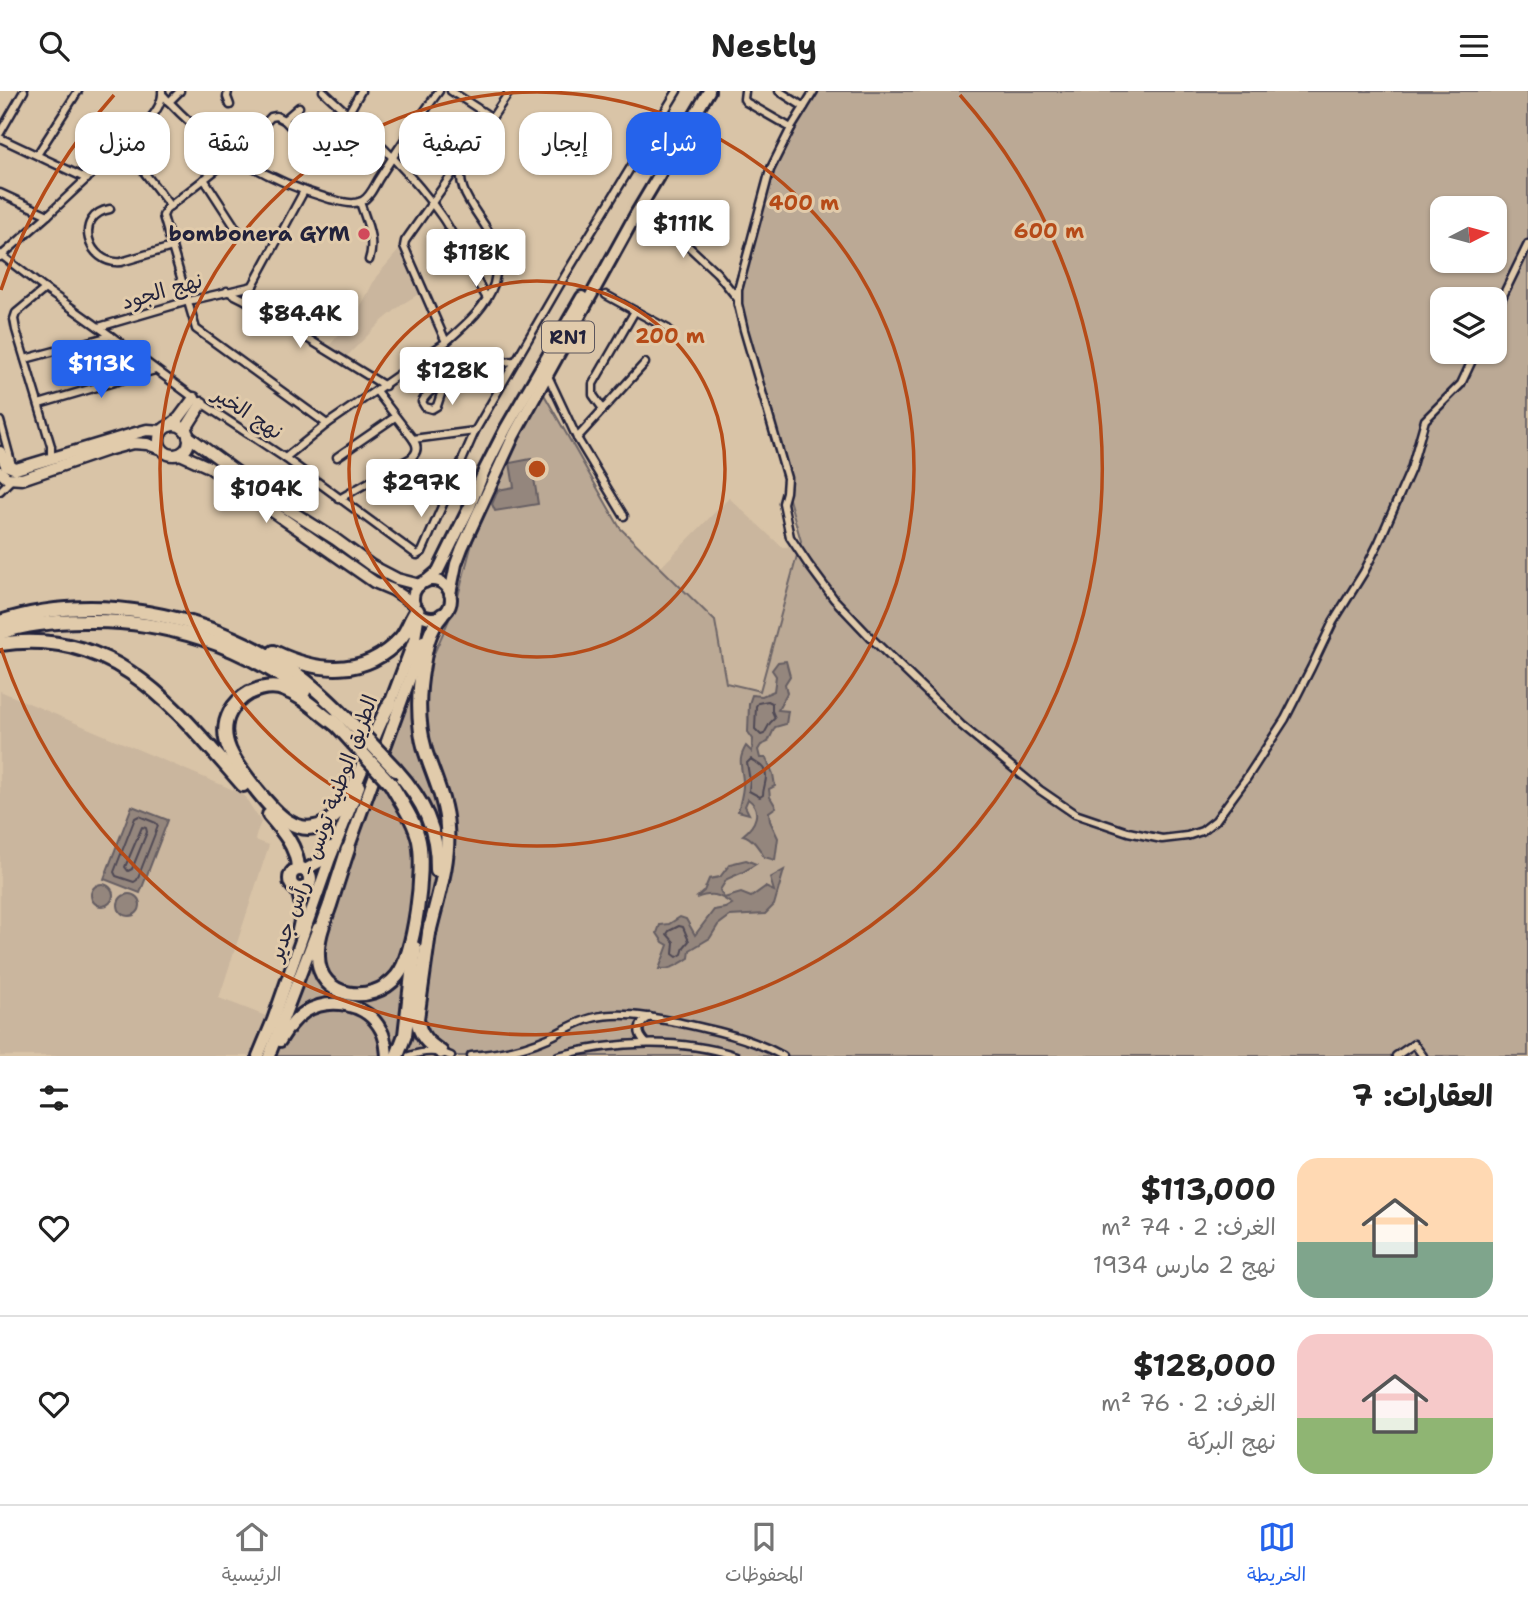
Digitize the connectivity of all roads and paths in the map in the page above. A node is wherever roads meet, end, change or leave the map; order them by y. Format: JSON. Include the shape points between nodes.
{"nodes":[{"id":1,"x":24,"y":91,"type":"edge"},
{"id":2,"x":78,"y":91,"type":"edge"},
{"id":3,"x":180,"y":91,"type":"edge"},
{"id":4,"x":228,"y":91,"type":"edge"},
{"id":5,"x":323,"y":91,"type":"edge"},
{"id":6,"x":361,"y":91,"type":"edge"},
{"id":7,"x":439,"y":91,"type":"edge"},
{"id":8,"x":510,"y":91,"type":"edge"},
{"id":9,"x":677,"y":91,"type":"edge"},
{"id":10,"x":701,"y":91,"type":"edge"},
{"id":11,"x":709,"y":91,"type":"edge"},
{"id":12,"x":745,"y":91,"type":"edge"},
{"id":13,"x":779,"y":91,"type":"edge"},
{"id":14,"x":814,"y":91,"type":"edge"},
{"id":15,"x":453,"y":92,"type":"edge"},
{"id":16,"x":162,"y":93,"type":"edge"},
{"id":17,"x":169,"y":102,"type":"junction"},
{"id":18,"x":230,"y":105,"type":"dead end"},
{"id":19,"x":299,"y":107,"type":"dead end"},
{"id":20,"x":804,"y":107,"type":"junction"},
{"id":21,"x":346,"y":112,"type":"edge"},
{"id":22,"x":349,"y":112,"type":"edge"},
{"id":23,"x":483,"y":112,"type":"edge"},
{"id":24,"x":495,"y":112,"type":"edge"},
{"id":25,"x":184,"y":116,"type":"edge"},
{"id":26,"x":274,"y":116,"type":"edge"},
{"id":27,"x":284,"y":120,"type":"junction"},
{"id":28,"x":288,"y":124,"type":"edge"},
{"id":29,"x":791,"y":128,"type":"junction"},
{"id":30,"x":0,"y":136,"type":"edge"},
{"id":31,"x":385,"y":151,"type":"edge"},
{"id":32,"x":37,"y":155,"type":"junction"},
{"id":33,"x":392,"y":158,"type":"junction"},
{"id":34,"x":146,"y":175,"type":"edge"},
{"id":35,"x":209,"y":175,"type":"edge"},
{"id":36,"x":269,"y":175,"type":"edge"},
{"id":37,"x":452,"y":175,"type":"edge"},
{"id":38,"x":462,"y":175,"type":"edge"},
{"id":39,"x":88,"y":179,"type":"junction"},
{"id":40,"x":204,"y":179,"type":"junction"},
{"id":41,"x":304,"y":191,"type":"junction"},
{"id":42,"x":0,"y":193,"type":"edge"},
{"id":43,"x":360,"y":202,"type":"junction"},
{"id":44,"x":432,"y":203,"type":"junction"},
{"id":45,"x":170,"y":206,"type":"junction"},
{"id":46,"x":110,"y":209,"type":"dead end"},
{"id":47,"x":636,"y":214,"type":"junction"},
{"id":48,"x":48,"y":215,"type":"junction"},
{"id":49,"x":239,"y":233,"type":"dead end"},
{"id":50,"x":1528,"y":244,"type":"edge"},
{"id":51,"x":172,"y":247,"type":"junction"},
{"id":52,"x":1,"y":256,"type":"edge"},
{"id":53,"x":369,"y":260,"type":"dead end"},
{"id":54,"x":253,"y":286,"type":"junction"},
{"id":55,"x":1507,"y":287,"type":"edge"},
{"id":56,"x":45,"y":289,"type":"junction"},
{"id":57,"x":227,"y":291,"type":"junction"},
{"id":58,"x":606,"y":295,"type":"dead end"},
{"id":59,"x":487,"y":298,"type":"junction"},
{"id":60,"x":737,"y":298,"type":"junction"},
{"id":61,"x":245,"y":300,"type":"junction"},
{"id":62,"x":188,"y":301,"type":"junction"},
{"id":63,"x":635,"y":311,"type":"junction"},
{"id":64,"x":99,"y":327,"type":"junction"},
{"id":65,"x":668,"y":330,"type":"dead end"},
{"id":66,"x":111,"y":336,"type":"junction"},
{"id":67,"x":446,"y":342,"type":"junction"},
{"id":68,"x":25,"y":359,"type":"junction"},
{"id":69,"x":515,"y":361,"type":"junction"},
{"id":70,"x":645,"y":363,"type":"dead end"},
{"id":71,"x":1470,"y":364,"type":"edge"},
{"id":72,"x":155,"y":370,"type":"junction"},
{"id":73,"x":548,"y":376,"type":"junction"},
{"id":74,"x":444,"y":381,"type":"dead end"},
{"id":75,"x":385,"y":386,"type":"junction"},
{"id":76,"x":377,"y":392,"type":"junction"},
{"id":77,"x":198,"y":401,"type":"junction"},
{"id":78,"x":39,"y":404,"type":"junction"},
{"id":79,"x":603,"y":409,"type":"junction"},
{"id":80,"x":395,"y":417,"type":"junction"},
{"id":81,"x":0,"y":421,"type":"edge"},
{"id":82,"x":327,"y":424,"type":"junction"},
{"id":83,"x":166,"y":428,"type":"junction"},
{"id":84,"x":475,"y":431,"type":"junction"},
{"id":85,"x":187,"y":433,"type":"junction"},
{"id":86,"x":577,"y":438,"type":"junction"},
{"id":87,"x":413,"y":439,"type":"junction"},
{"id":88,"x":162,"y":449,"type":"junction"},
{"id":89,"x":0,"y":452,"type":"edge"},
{"id":90,"x":180,"y":454,"type":"junction"},
{"id":91,"x":337,"y":457,"type":"dead end"},
{"id":92,"x":51,"y":458,"type":"junction"},
{"id":93,"x":285,"y":458,"type":"junction"},
{"id":94,"x":0,"y":472,"type":"edge"},
{"id":95,"x":13,"y":474,"type":"junction"},
{"id":96,"x":0,"y":491,"type":"edge"},
{"id":97,"x":339,"y":499,"type":"junction"},
{"id":98,"x":624,"y":516,"type":"dead end"},
{"id":99,"x":423,"y":583,"type":"junction"},
{"id":100,"x":450,"y":594,"type":"junction"},
{"id":101,"x":416,"y":608,"type":"junction"},
{"id":102,"x":438,"y":617,"type":"junction"},
{"id":103,"x":0,"y":622,"type":"edge"},
{"id":104,"x":0,"y":633,"type":"edge"},
{"id":105,"x":223,"y":635,"type":"junction"},
{"id":106,"x":0,"y":644,"type":"edge"},
{"id":107,"x":390,"y":703,"type":"junction"},
{"id":108,"x":338,"y":726,"type":"junction"},
{"id":109,"x":357,"y":737,"type":"junction"},
{"id":110,"x":391,"y":784,"type":"junction"},
{"id":111,"x":338,"y":837,"type":"junction"},
{"id":112,"x":348,"y":849,"type":"junction"},
{"id":113,"x":302,"y":869,"type":"junction"},
{"id":114,"x":295,"y":888,"type":"joint"},
{"id":115,"x":429,"y":933,"type":"junction"},
{"id":116,"x":286,"y":985,"type":"junction"},
{"id":117,"x":650,"y":1017,"type":"junction"},
{"id":118,"x":646,"y":1043,"type":"junction"},
{"id":119,"x":446,"y":1054,"type":"edge"},
{"id":120,"x":258,"y":1056,"type":"edge"},
{"id":121,"x":272,"y":1056,"type":"edge"},
{"id":122,"x":387,"y":1056,"type":"edge"},
{"id":123,"x":397,"y":1056,"type":"edge"},
{"id":124,"x":409,"y":1056,"type":"edge"},
{"id":125,"x":471,"y":1056,"type":"edge"},
{"id":126,"x":558,"y":1056,"type":"edge"},
{"id":127,"x":736,"y":1056,"type":"edge"},
{"id":128,"x":783,"y":1056,"type":"edge"},
{"id":129,"x":1396,"y":1056,"type":"edge"},
{"id":130,"x":1423,"y":1056,"type":"edge"}],
"edges":[{"from":1,"to":30,"type":"street"},
{"from":2,"to":32,"type":"street"},
{"from":3,"to":17,"type":"street"},
{"from":4,"to":18,"type":"street"},
{"from":5,"to":21,"type":"street"},
{"from":6,"to":22,"type":"street"},
{"from":7,"to":33,"type":"street"},
{"from":8,"to":24,"type":"street"},
{"from":9,"to":69,"type":"street","name":"نهج الخير"},
{"from":10,"to":99,"type":"main road","number":"RN1","via":[[506,428],[438,571]]},
{"from":11,"to":47,"type":"main road","number":"RN1"},
{"from":12,"to":29,"type":"street","via":[[746,102]]},
{"from":13,"to":20,"type":"street"},
{"from":14,"to":20,"type":"street"},
{"from":15,"to":23,"type":"street"},
{"from":16,"to":17,"type":"street"},
{"from":16,"to":39,"type":"street","via":[[149,120]]},
{"from":17,"to":25,"type":"street"},
{"from":19,"to":27,"type":"street"},
{"from":20,"to":29,"type":"street"},
{"from":26,"to":27,"type":"street"},
{"from":27,"to":28,"type":"street"},
{"from":29,"to":60,"type":"street","via":[[770,170]]},
{"from":30,"to":32,"type":"street"},
{"from":31,"to":33,"type":"street"},
{"from":32,"to":39,"type":"street"},
{"from":33,"to":43,"type":"street"},
{"from":33,"to":44,"type":"street"},
{"from":34,"to":45,"type":"street"},
{"from":35,"to":40,"type":"street"},
{"from":36,"to":41,"type":"street"},
{"from":37,"to":44,"type":"street"},
{"from":38,"to":59,"type":"street","via":[[467,200],[494,246],[495,278]]},
{"from":39,"to":48,"type":"street"},
{"from":40,"to":45,"type":"street"},
{"from":40,"to":49,"type":"street"},
{"from":41,"to":43,"type":"street"},
{"from":41,"to":54,"type":"street"},
{"from":42,"to":48,"type":"street"},
{"from":43,"to":53,"type":"street","via":[[372,242]]},
{"from":44,"to":59,"type":"street"},
{"from":44,"to":67,"type":"street","via":[[404,246]]},
{"from":45,"to":51,"type":"street","via":[[163,216]]},
{"from":46,"to":51,"type":"street","via":[[93,216],[89,224],[89,241],[104,258],[121,262]]},
{"from":47,"to":60,"type":"street","via":[[687,246]]},
{"from":47,"to":73,"type":"main road","number":"RN1"},
{"from":48,"to":52,"type":"street"},
{"from":50,"to":55,"type":"street"},
{"from":51,"to":62,"type":"street"},
{"from":52,"to":56,"type":"street","name":"نهج الخير"},
{"from":54,"to":57,"type":"street","name":"نهج الجود"},
{"from":54,"to":61,"type":"street"},
{"from":56,"to":64,"type":"street","name":"نهج الخير"},
{"from":56,"to":68,"type":"street","via":[[15,315]]},
{"from":57,"to":61,"type":"street"},
{"from":57,"to":62,"type":"street","name":"نهج الجود"},
{"from":58,"to":63,"type":"street"},
{"from":59,"to":67,"type":"street"},
{"from":60,"to":71,"type":"street","via":[[787,478],[783,503],[790,537],[835,599],[961,725],[1040,790],[1074,814],[1162,839],[1187,837],[1216,820],[1285,719],[1333,622],[1364,572],[1410,469],[1425,420],[1461,384]]},
{"from":61,"to":75,"type":"street"},
{"from":62,"to":64,"type":"street","name":"نهج الجود"},
{"from":62,"to":82,"type":"street","via":[[198,331]]},
{"from":63,"to":65,"type":"street"},
{"from":63,"to":79,"type":"street","via":[[593,384],[593,394]]},
{"from":64,"to":66,"type":"street","name":"نهج الخير"},
{"from":66,"to":68,"type":"street"},
{"from":66,"to":72,"type":"street","name":"نهج الخير"},
{"from":67,"to":75,"type":"street"},
{"from":68,"to":78,"type":"street"},
{"from":69,"to":74,"type":"street","via":[[471,364]]},
{"from":69,"to":84,"type":"street","name":"نهج الخير"},
{"from":70,"to":79,"type":"street"},
{"from":72,"to":77,"type":"street","name":"نهج الخير"},
{"from":72,"to":78,"type":"street"},
{"from":73,"to":86,"type":"street"},
{"from":73,"to":100,"type":"main road","number":"RN1","via":[[514,435],[462,548]]},
{"from":75,"to":76,"type":"street"},
{"from":76,"to":80,"type":"street"},
{"from":76,"to":82,"type":"street"},
{"from":77,"to":83,"type":"street"},
{"from":77,"to":85,"type":"street"},
{"from":77,"to":93,"type":"street","name":"نهج الخير"},
{"from":78,"to":92,"type":"street"},
{"from":79,"to":86,"type":"street"},
{"from":80,"to":87,"type":"street"},
{"from":80,"to":91,"type":"street"},
{"from":81,"to":95,"type":"street"},
{"from":82,"to":93,"type":"street"},
{"from":83,"to":85,"type":"street","via":[[178,425]]},
{"from":83,"to":88,"type":"street","via":[[159,438]]},
{"from":83,"to":92,"type":"street"},
{"from":84,"to":87,"type":"street"},
{"from":84,"to":97,"type":"street","name":"نهج الخير","via":[[419,555]]},
{"from":85,"to":90,"type":"street","via":[[187,447]]},
{"from":85,"to":99,"type":"street","via":[[372,566],[397,579]]},
{"from":86,"to":98,"type":"street"},
{"from":87,"to":97,"type":"street","via":[[417,449],[411,458]]},
{"from":88,"to":90,"type":"street"},
{"from":88,"to":95,"type":"street","via":[[140,442],[22,479]]},
{"from":89,"to":95,"type":"street"},
{"from":90,"to":101,"type":"street","via":[[209,467]]},
{"from":92,"to":95,"type":"street"},
{"from":93,"to":97,"type":"street","name":"نهج الخير"},
{"from":94,"to":95,"type":"street"},
{"from":95,"to":96,"type":"street"},
{"from":99,"to":100,"type":"main road","via":[[438,581]]},
{"from":99,"to":101,"type":"main road","number":"RN1","via":[[415,592]]},
{"from":100,"to":102,"type":"main road","number":"RN1","via":[[450,606]]},
{"from":101,"to":102,"type":"main road","via":[[426,617]]},
{"from":101,"to":105,"type":"highway","via":[[406,631],[389,649],[346,668],[309,665]]},
{"from":101,"to":107,"type":"main road","name":"الطريق الوطنية تونس - رأس جدير","number":"RN1","via":[[415,638]]},
{"from":102,"to":112,"type":"main road","name":"الطريق الوطنية تونس - رأس جدير","number":"RN1","via":[[429,625]]},
{"from":102,"to":115,"type":"highway","via":[[426,648],[419,701],[422,737],[447,825],[444,867]]},
{"from":103,"to":105,"type":"highway","via":[[42,612],[108,609],[175,619]]},
{"from":104,"to":108,"type":"highway","via":[[51,622],[100,620],[188,633],[274,672],[305,693]]},
{"from":105,"to":109,"type":"highway","via":[[299,676],[330,702]]},
{"from":106,"to":113,"type":"highway","via":[[38,642],[74,647],[142,680],[182,717],[276,823]]},
{"from":107,"to":108,"type":"highway","via":[[341,809],[313,827],[284,820],[268,804],[234,760],[225,730],[232,709],[243,697],[271,687],[297,695]]},
{"from":107,"to":111,"type":"main road","name":"الطريق الوطنية تونس - رأس جدير","number":"RN1"},
{"from":108,"to":109,"type":"highway"},
{"from":109,"to":110,"type":"highway","bridge":true},
{"from":109,"to":115,"type":"highway","bridge":true,"via":[[396,770],[419,800],[435,835],[437,877]]},
{"from":110,"to":112,"type":"highway","via":[[420,843],[415,915],[401,970],[380,990],[364,995],[336,989],[318,965],[320,936]]},
{"from":110,"to":123,"type":"highway","via":[[419,824],[426,859],[405,1035]]},
{"from":111,"to":113,"type":"main road","via":[[321,861]]},
{"from":111,"to":116,"type":"main road","name":"الطريق الوطنية تونس - رأس جدير","number":"RN1"},
{"from":112,"to":121,"type":"main road","name":"الطريق الوطنية تونس - رأس جدير","number":"RN1"},
{"from":113,"to":114,"type":"highway","via":[[289,877]]},
{"from":114,"to":116,"type":"main road","via":[[302,913]]},
{"from":115,"to":119,"type":"highway","via":[[419,1027],[424,1039]]},
{"from":116,"to":120,"type":"main road","name":"الطريق الوطنية تونس - رأس جدير","number":"RN1"},
{"from":117,"to":118,"type":"street","via":[[639,1027]]},
{"from":117,"to":125,"type":"street","via":[[589,1018],[525,1048]]},
{"from":117,"to":128,"type":"street","via":[[723,1032]]},
{"from":118,"to":126,"type":"street"},
{"from":118,"to":127,"type":"street"},
{"from":119,"to":124,"type":"street","via":[[425,1051]]},
{"from":121,"to":122,"type":"main road","via":[[284,1034],[304,1013],[336,1004],[354,1006],[375,1020],[383,1032]]},
{"from":129,"to":130,"type":"street","via":[[1414,1044]]}]}
